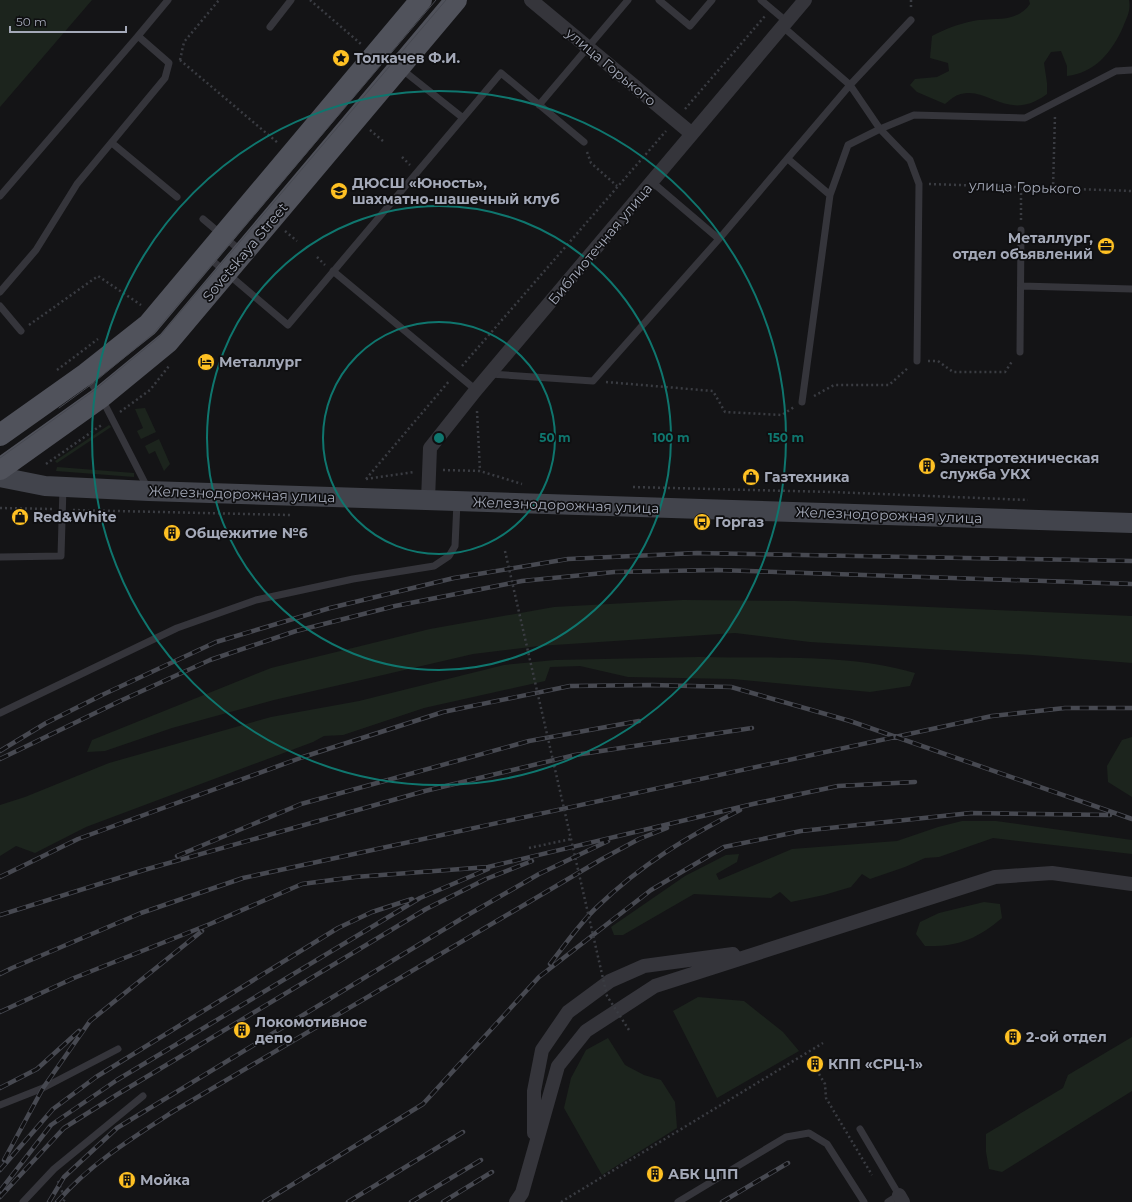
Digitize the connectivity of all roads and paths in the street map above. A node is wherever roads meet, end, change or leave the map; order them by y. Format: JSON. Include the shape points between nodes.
{"nodes":[{"id":1,"x":168,"y":0,"type":"edge"},
{"id":2,"x":219,"y":0,"type":"edge"},
{"id":3,"x":291,"y":0,"type":"edge"},
{"id":4,"x":310,"y":0,"type":"edge"},
{"id":5,"x":421,"y":0,"type":"edge"},
{"id":6,"x":456,"y":0,"type":"edge"},
{"id":7,"x":531,"y":0,"type":"edge"},
{"id":8,"x":628,"y":0,"type":"edge"},
{"id":9,"x":659,"y":0,"type":"edge"},
{"id":10,"x":712,"y":0,"type":"edge"},
{"id":11,"x":761,"y":0,"type":"edge"},
{"id":12,"x":805,"y":0,"type":"edge"},
{"id":13,"x":771,"y":8,"type":"junction"},
{"id":14,"x":911,"y":20,"type":"dead end"},
{"id":15,"x":784,"y":24,"type":"junction"},
{"id":16,"x":270,"y":26,"type":"dead end"},
{"id":17,"x":138,"y":36,"type":"junction"},
{"id":18,"x":588,"y":47,"type":"junction"},
{"id":19,"x":370,"y":48,"type":"junction"},
{"id":20,"x":400,"y":67,"type":"junction"},
{"id":21,"x":1132,"y":70,"type":"edge"},
{"id":22,"x":850,"y":85,"type":"junction"},
{"id":23,"x":1056,"y":102,"type":"junction"},
{"id":24,"x":539,"y":105,"type":"junction"},
{"id":25,"x":463,"y":118,"type":"junction"},
{"id":26,"x":675,"y":120,"type":"junction"},
{"id":27,"x":880,"y":128,"type":"junction"},
{"id":28,"x":368,"y":129,"type":"dead end"},
{"id":29,"x":692,"y":134,"type":"junction"},
{"id":30,"x":383,"y":141,"type":"dead end"},
{"id":31,"x":584,"y":142,"type":"joint"},
{"id":32,"x":112,"y":143,"type":"junction"},
{"id":33,"x":279,"y":144,"type":"dead end"},
{"id":34,"x":788,"y":159,"type":"junction"},
{"id":35,"x":652,"y":182,"type":"junction"},
{"id":36,"x":919,"y":184,"type":"junction"},
{"id":37,"x":618,"y":186,"type":"junction"},
{"id":38,"x":1021,"y":187,"type":"junction"},
{"id":39,"x":1053,"y":189,"type":"junction"},
{"id":40,"x":1132,"y":191,"type":"edge"},
{"id":41,"x":830,"y":195,"type":"junction"},
{"id":42,"x":0,"y":196,"type":"edge"},
{"id":43,"x":177,"y":197,"type":"dead end"},
{"id":44,"x":203,"y":219,"type":"dead end"},
{"id":45,"x":284,"y":229,"type":"dead end"},
{"id":46,"x":1021,"y":230,"type":"joint"},
{"id":47,"x":223,"y":236,"type":"junction"},
{"id":48,"x":719,"y":239,"type":"junction"},
{"id":49,"x":297,"y":241,"type":"dead end"},
{"id":50,"x":244,"y":253,"type":"junction"},
{"id":51,"x":206,"y":255,"type":"junction"},
{"id":52,"x":333,"y":271,"type":"junction"},
{"id":53,"x":227,"y":273,"type":"junction"},
{"id":54,"x":1021,"y":286,"type":"junction"},
{"id":55,"x":1132,"y":289,"type":"edge"},
{"id":56,"x":0,"y":292,"type":"edge"},
{"id":57,"x":0,"y":306,"type":"edge"},
{"id":58,"x":142,"y":306,"type":"dead end"},
{"id":59,"x":21,"y":331,"type":"joint"},
{"id":60,"x":1020,"y":352,"type":"joint"},
{"id":61,"x":917,"y":361,"type":"junction"},
{"id":62,"x":456,"y":373,"type":"junction"},
{"id":63,"x":86,"y":374,"type":"junction"},
{"id":64,"x":490,"y":374,"type":"junction"},
{"id":65,"x":593,"y":381,"type":"junction"},
{"id":66,"x":476,"y":390,"type":"junction"},
{"id":67,"x":101,"y":397,"type":"junction"},
{"id":68,"x":802,"y":402,"type":"junction"},
{"id":69,"x":0,"y":435,"type":"edge"},
{"id":70,"x":0,"y":469,"type":"edge"},
{"id":71,"x":429,"y":469,"type":"junction"},
{"id":72,"x":480,"y":471,"type":"junction"},
{"id":73,"x":0,"y":477,"type":"edge"},
{"id":74,"x":366,"y":479,"type":"dead end"},
{"id":75,"x":525,"y":485,"type":"dead end"},
{"id":76,"x":62,"y":487,"type":"junction"},
{"id":77,"x":627,"y":487,"type":"dead end"},
{"id":78,"x":149,"y":491,"type":"junction"},
{"id":79,"x":428,"y":500,"type":"junction"},
{"id":80,"x":1018,"y":500,"type":"dead end"},
{"id":81,"x":457,"y":501,"type":"junction"},
{"id":82,"x":0,"y":508,"type":"edge"},
{"id":83,"x":62,"y":509,"type":"junction"},
{"id":84,"x":290,"y":515,"type":"dead end"},
{"id":85,"x":1132,"y":523,"type":"edge"},
{"id":86,"x":505,"y":551,"type":"dead end"},
{"id":87,"x":0,"y":557,"type":"edge"},
{"id":88,"x":0,"y":713,"type":"edge"},
{"id":89,"x":571,"y":839,"type":"junction"},
{"id":90,"x":529,"y":848,"type":"dead end"},
{"id":91,"x":1132,"y":884,"type":"edge"},
{"id":92,"x":766,"y":950,"type":"junction"},
{"id":93,"x":629,"y":1030,"type":"dead end"},
{"id":94,"x":823,"y":1042,"type":"dead end"},
{"id":95,"x":118,"y":1049,"type":"dead end"},
{"id":96,"x":143,"y":1096,"type":"dead end"},
{"id":97,"x":0,"y":1105,"type":"edge"},
{"id":98,"x":860,"y":1129,"type":"dead end"},
{"id":99,"x":534,"y":1148,"type":"junction"},
{"id":100,"x":54,"y":1169,"type":"junction"},
{"id":101,"x":897,"y":1200,"type":"edge"},
{"id":102,"x":23,"y":1202,"type":"edge"},
{"id":103,"x":63,"y":1202,"type":"edge"},
{"id":104,"x":516,"y":1202,"type":"edge"},
{"id":105,"x":561,"y":1202,"type":"edge"},
{"id":106,"x":678,"y":1202,"type":"edge"},
{"id":107,"x":864,"y":1202,"type":"edge"}],
"edges":[{"from":1,"to":17,"type":"lane"},
{"from":2,"to":33,"type":"path","via":[[184,42],[180,60]]},
{"from":3,"to":16,"type":"lane"},
{"from":4,"to":19,"type":"path"},
{"from":5,"to":19,"type":"main road","name":"Sovetskaya Street"},
{"from":6,"to":20,"type":"main road","name":"Sovetskaya Street"},
{"from":7,"to":18,"type":"street","name":"улица Горького"},
{"from":8,"to":18,"type":"lane"},
{"from":9,"to":10,"type":"lane","via":[[690,26]]},
{"from":11,"to":13,"type":"lane"},
{"from":12,"to":15,"type":"street","name":"Библиотечная улица"},
{"from":13,"to":15,"type":"lane"},
{"from":13,"to":26,"type":"path"},
{"from":14,"to":22,"type":"lane"},
{"from":15,"to":22,"type":"lane"},
{"from":15,"to":29,"type":"street","name":"Библиотечная улица"},
{"from":17,"to":32,"type":"lane","via":[[169,63],[165,78]]},
{"from":17,"to":42,"type":"lane"},
{"from":18,"to":24,"type":"lane"},
{"from":18,"to":26,"type":"street","name":"улица Горького"},
{"from":19,"to":20,"type":"lane"},
{"from":19,"to":47,"type":"main road","name":"Sovetskaya Street"},
{"from":20,"to":25,"type":"lane"},
{"from":20,"to":50,"type":"main road","name":"Sovetskaya Street"},
{"from":21,"to":23,"type":"lane","via":[[1116,71]]},
{"from":22,"to":27,"type":"lane"},
{"from":22,"to":34,"type":"lane"},
{"from":23,"to":27,"type":"lane","via":[[1025,118],[914,115]]},
{"from":23,"to":39,"type":"path"},
{"from":24,"to":25,"type":"lane","via":[[501,73]]},
{"from":24,"to":31,"type":"lane"},
{"from":25,"to":52,"type":"lane"},
{"from":26,"to":29,"type":"street","name":"улица Горького"},
{"from":26,"to":37,"type":"path"},
{"from":27,"to":36,"type":"lane","via":[[910,160]]},
{"from":27,"to":41,"type":"lane","via":[[848,145]]},
{"from":28,"to":30,"type":"path"},
{"from":29,"to":35,"type":"street","name":"Библиотечная улица"},
{"from":31,"to":37,"type":"path","via":[[591,164]]},
{"from":32,"to":43,"type":"lane"},
{"from":32,"to":56,"type":"lane","via":[[78,184],[36,250]]},
{"from":34,"to":41,"type":"lane"},
{"from":34,"to":48,"type":"lane"},
{"from":35,"to":48,"type":"lane"},
{"from":35,"to":64,"type":"street","name":"Библиотечная улица"},
{"from":36,"to":38,"type":"path","name":"улица Горького"},
{"from":36,"to":61,"type":"lane"},
{"from":37,"to":62,"type":"path"},
{"from":38,"to":39,"type":"path","name":"улица Горького"},
{"from":38,"to":46,"type":"path"},
{"from":39,"to":40,"type":"path","name":"улица Горького"},
{"from":41,"to":68,"type":"lane"},
{"from":44,"to":47,"type":"lane"},
{"from":45,"to":49,"type":"path"},
{"from":46,"to":54,"type":"lane"},
{"from":47,"to":50,"type":"lane"},
{"from":47,"to":51,"type":"main road","name":"Sovetskaya Street"},
{"from":48,"to":65,"type":"lane"},
{"from":50,"to":53,"type":"main road","name":"Sovetskaya Street"},
{"from":51,"to":53,"type":"lane"},
{"from":51,"to":63,"type":"main road","name":"Sovetskaya Street","via":[[148,325]]},
{"from":52,"to":53,"type":"lane","via":[[288,325]]},
{"from":52,"to":62,"type":"lane"},
{"from":53,"to":67,"type":"main road","name":"Sovetskaya Street","via":[[168,342]]},
{"from":54,"to":55,"type":"lane"},
{"from":54,"to":60,"type":"lane"},
{"from":57,"to":59,"type":"lane"},
{"from":58,"to":59,"type":"path","via":[[98,276]]},
{"from":60,"to":61,"type":"path","via":[[1005,372],[953,372],[938,360]]},
{"from":61,"to":68,"type":"path","via":[[889,385],[834,385]]},
{"from":62,"to":66,"type":"lane"},
{"from":62,"to":74,"type":"path"},
{"from":63,"to":67,"type":"lane"},
{"from":63,"to":69,"type":"main road","name":"Sovetskaya Street"},
{"from":64,"to":65,"type":"lane"},
{"from":64,"to":66,"type":"street","name":"Библиотечная улица"},
{"from":65,"to":68,"type":"path","via":[[713,391],[725,412],[782,415]]},
{"from":66,"to":71,"type":"street","name":"Библиотечная улица","via":[[430,448]]},
{"from":66,"to":72,"type":"path"},
{"from":67,"to":70,"type":"main road","name":"Sovetskaya Street"},
{"from":67,"to":78,"type":"lane"},
{"from":71,"to":72,"type":"path"},
{"from":71,"to":79,"type":"street","name":"Библиотечная улица"},
{"from":72,"to":75,"type":"path"},
{"from":73,"to":76,"type":"main road","name":"Железнодорожная улица"},
{"from":76,"to":78,"type":"main road","name":"Железнодорожная улица"},
{"from":76,"to":83,"type":"lane"},
{"from":77,"to":80,"type":"path"},
{"from":78,"to":79,"type":"main road","name":"Железнодорожная улица"},
{"from":79,"to":81,"type":"main road","name":"Железнодорожная улица"},
{"from":81,"to":85,"type":"main road","name":"Железнодорожная улица"},
{"from":81,"to":88,"type":"lane","via":[[455,546],[449,556],[434,566],[353,578],[256,600],[177,628]]},
{"from":82,"to":83,"type":"path"},
{"from":83,"to":84,"type":"path"},
{"from":83,"to":87,"type":"lane","via":[[61,556]]},
{"from":86,"to":89,"type":"path","bridge":true},
{"from":89,"to":90,"type":"path"},
{"from":89,"to":93,"type":"path","bridge":true,"via":[[608,996]]},
{"from":91,"to":92,"type":"street","via":[[1052,873],[995,877]]},
{"from":92,"to":99,"type":"street","via":[[655,986],[586,1031],[558,1066]]},
{"from":92,"to":99,"type":"street","via":[[644,966],[610,981],[568,1012],[542,1050],[534,1091]]},
{"from":94,"to":105,"type":"path","via":[[807,1055]]},
{"from":95,"to":97,"type":"lane","via":[[43,1088]]},
{"from":96,"to":100,"type":"lane"},
{"from":98,"to":101,"type":"lane"},
{"from":99,"to":104,"type":"street","via":[[522,1193]]},
{"from":100,"to":102,"type":"lane"},
{"from":100,"to":103,"type":"path","via":[[65,1199]]},
{"from":106,"to":107,"type":"lane","via":[[786,1137],[809,1133],[827,1144]]}]}
